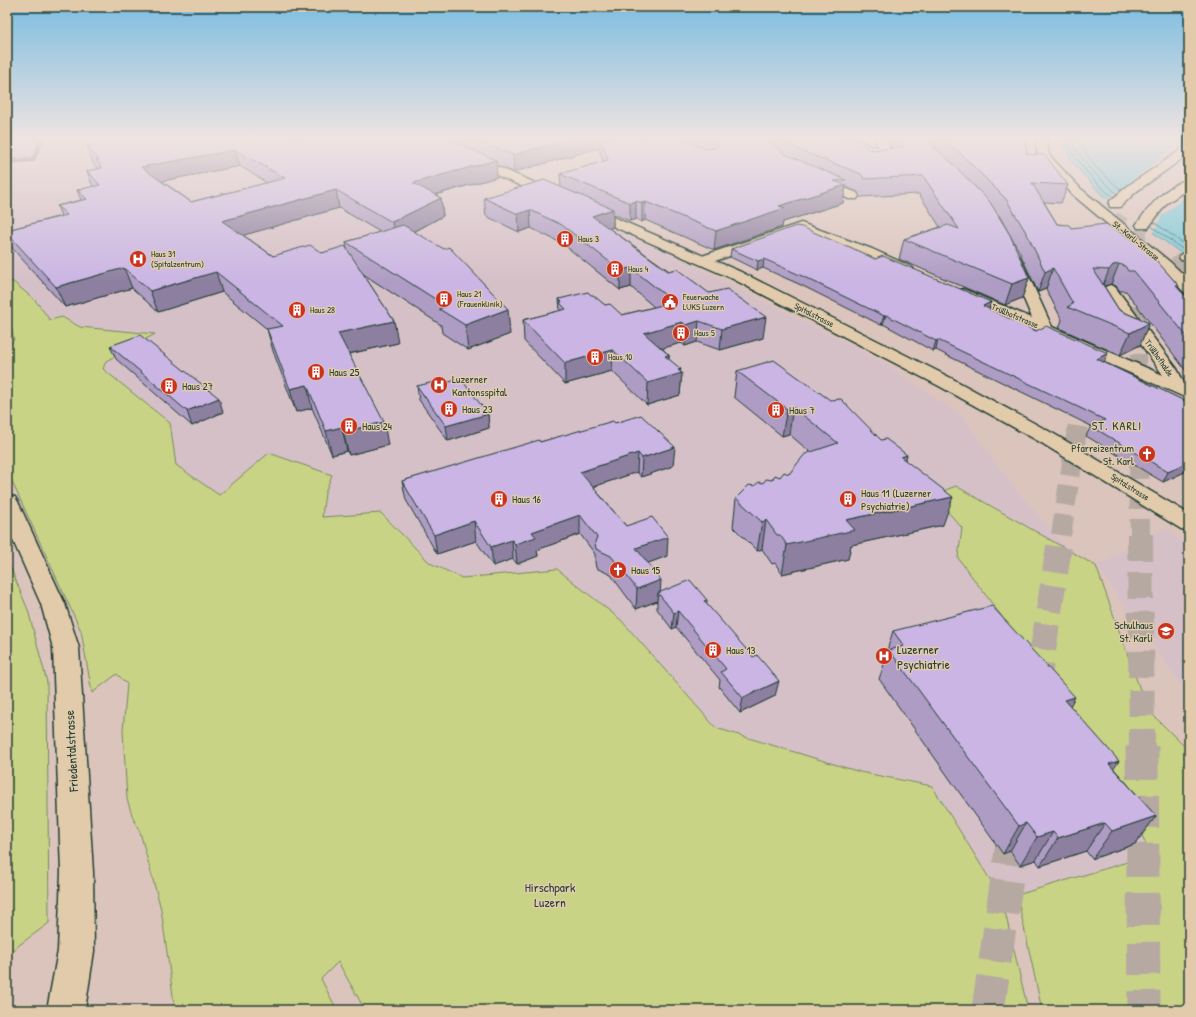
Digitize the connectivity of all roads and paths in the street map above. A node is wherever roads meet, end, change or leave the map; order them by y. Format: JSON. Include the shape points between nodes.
{"nodes":[{"id":1,"x":532,"y":186,"type":"edge"},
{"id":2,"x":831,"y":186,"type":"edge"},
{"id":3,"x":1072,"y":186,"type":"edge"},
{"id":4,"x":1135,"y":186,"type":"edge"},
{"id":5,"x":1153,"y":186,"type":"edge"},
{"id":6,"x":1183,"y":186,"type":"edge"},
{"id":7,"x":853,"y":196,"type":"edge"},
{"id":8,"x":1143,"y":225,"type":"tunnel mouth"},
{"id":9,"x":1009,"y":248,"type":"edge"},
{"id":10,"x":704,"y":260,"type":"junction"},
{"id":11,"x":922,"y":276,"type":"edge"},
{"id":12,"x":951,"y":289,"type":"edge"},
{"id":13,"x":1189,"y":289,"type":"edge"},
{"id":14,"x":1110,"y":290,"type":"edge"},
{"id":15,"x":1045,"y":329,"type":"junction"},
{"id":16,"x":1183,"y":390,"type":"edge"},
{"id":17,"x":7,"y":502,"type":"edge"},
{"id":18,"x":1189,"y":524,"type":"edge"},
{"id":19,"x":66,"y":1010,"type":"edge"}],
"edges":[{"from":1,"to":10,"type":"main road","name":"Spitalstrasse"},
{"from":2,"to":7,"type":"main road"},
{"from":3,"to":13,"type":"main road","name":"St.-Karli-Strasse","via":[[1165,265]]},
{"from":4,"to":5,"type":"main road","via":[[1120,208]]},
{"from":6,"to":8,"type":"main road","via":[[1159,204]]},
{"from":9,"to":15,"type":"main road"},
{"from":10,"to":11,"type":"main road","via":[[801,227]]},
{"from":10,"to":18,"type":"main road","name":"Spitalstrasse","via":[[1003,413],[1088,461]]},
{"from":12,"to":15,"type":"main road","name":"Trüllhofstrasse"},
{"from":14,"to":16,"type":"main road","name":"Trüllhofhalde"},
{"from":15,"to":16,"type":"main road","name":"Trüllhofstrasse"},
{"from":17,"to":19,"type":"main road","name":"Friedentalstrasse","via":[[53,604],[66,648],[77,872],[76,951]]}]}
